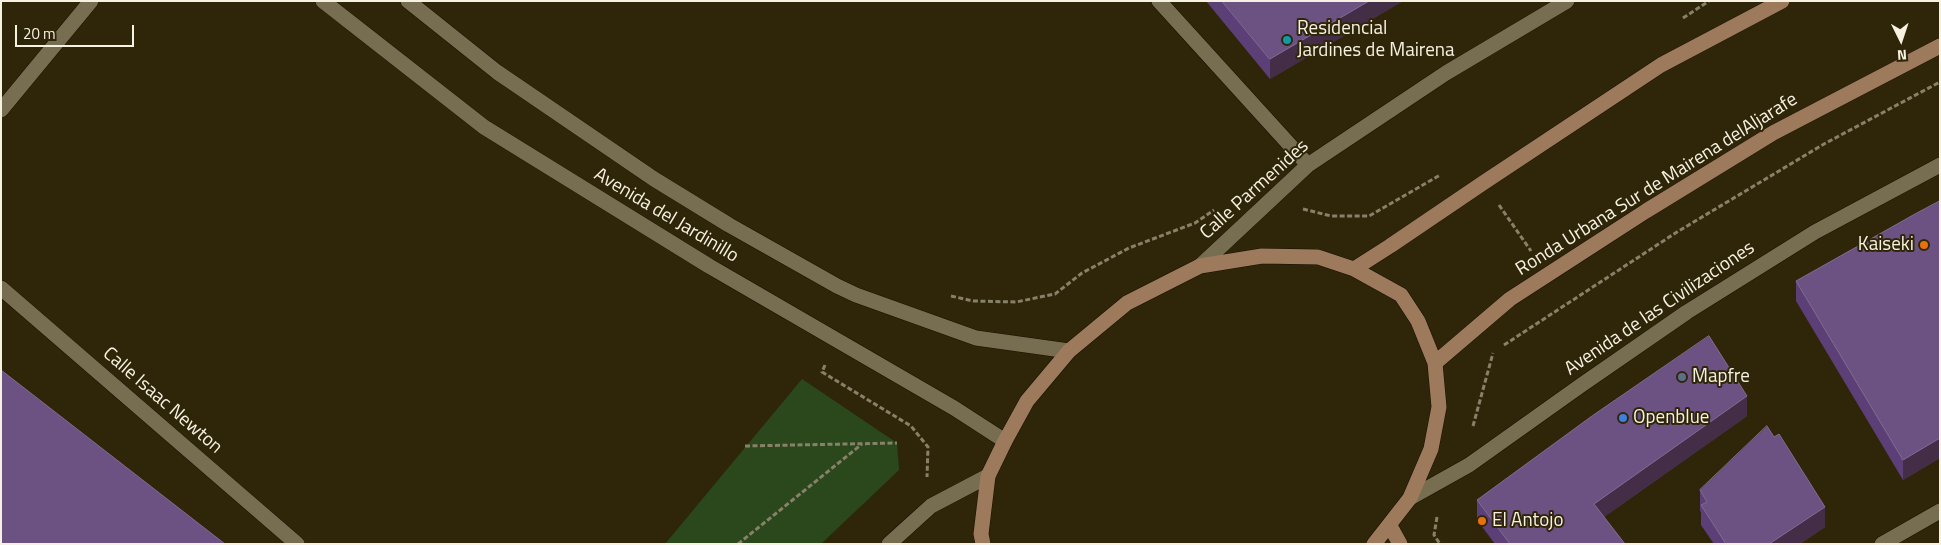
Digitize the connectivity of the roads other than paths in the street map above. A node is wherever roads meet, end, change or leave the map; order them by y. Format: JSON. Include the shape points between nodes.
{"nodes":[{"id":1,"x":91,"y":1,"type":"edge"},
{"id":2,"x":323,"y":1,"type":"edge"},
{"id":3,"x":408,"y":1,"type":"edge"},
{"id":4,"x":1159,"y":1,"type":"edge"},
{"id":5,"x":1566,"y":1,"type":"edge"},
{"id":6,"x":1782,"y":1,"type":"edge"},
{"id":7,"x":1940,"y":46,"type":"edge"},
{"id":8,"x":1,"y":110,"type":"edge"},
{"id":9,"x":1308,"y":164,"type":"junction"},
{"id":10,"x":1940,"y":165,"type":"edge"},
{"id":11,"x":1200,"y":266,"type":"junction"},
{"id":12,"x":1354,"y":269,"type":"junction"},
{"id":13,"x":1,"y":288,"type":"edge"},
{"id":14,"x":1069,"y":351,"type":"junction"},
{"id":15,"x":1435,"y":363,"type":"junction"},
{"id":16,"x":1004,"y":441,"type":"junction"},
{"id":17,"x":988,"y":476,"type":"junction"},
{"id":18,"x":1410,"y":498,"type":"junction"},
{"id":19,"x":1940,"y":511,"type":"edge"},
{"id":20,"x":1390,"y":526,"type":"junction"},
{"id":21,"x":297,"y":544,"type":"edge"},
{"id":22,"x":889,"y":544,"type":"edge"},
{"id":23,"x":983,"y":544,"type":"edge"},
{"id":24,"x":1374,"y":544,"type":"edge"},
{"id":25,"x":1400,"y":544,"type":"edge"},
{"id":26,"x":1882,"y":544,"type":"edge"}],
"edges":[{"from":1,"to":8,"type":"street"},
{"from":2,"to":16,"type":"street","name":"Avenida del Jardinillo","via":[[484,127],[709,266],[954,408]]},
{"from":3,"to":14,"type":"street","name":"Avenida del Jardinillo","via":[[497,72],[654,179],[729,226],[837,286],[976,338]]},
{"from":4,"to":9,"type":"street"},
{"from":5,"to":9,"type":"street","name":"Calle Parmenides","via":[[1446,73]]},
{"from":6,"to":12,"type":"street","via":[[1662,65]]},
{"from":7,"to":15,"type":"street","name":"Ronda Urbana Sur de Mairena delAljarafe","via":[[1772,133],[1646,211],[1510,299]]},
{"from":9,"to":11,"type":"street","name":"Calle Parmenides"},
{"from":10,"to":18,"type":"street","name":"Avenida de las Civilizaciones","via":[[1815,232],[1687,312],[1469,465]]},
{"from":11,"to":12,"type":"street","via":[[1262,256],[1318,258]]},
{"from":11,"to":14,"type":"street","via":[[1127,303]]},
{"from":12,"to":15,"type":"street","via":[[1401,294],[1418,321]]},
{"from":13,"to":21,"type":"street","name":"Calle Isaac Newton"},
{"from":14,"to":16,"type":"street","via":[[1027,401]]},
{"from":15,"to":18,"type":"street","via":[[1439,407],[1431,449]]},
{"from":16,"to":17,"type":"street"},
{"from":17,"to":22,"type":"street","via":[[931,506]]},
{"from":17,"to":23,"type":"street","via":[[981,534]]},
{"from":18,"to":20,"type":"street"},
{"from":19,"to":26,"type":"street"},
{"from":20,"to":24,"type":"street"},
{"from":20,"to":25,"type":"street"}]}
